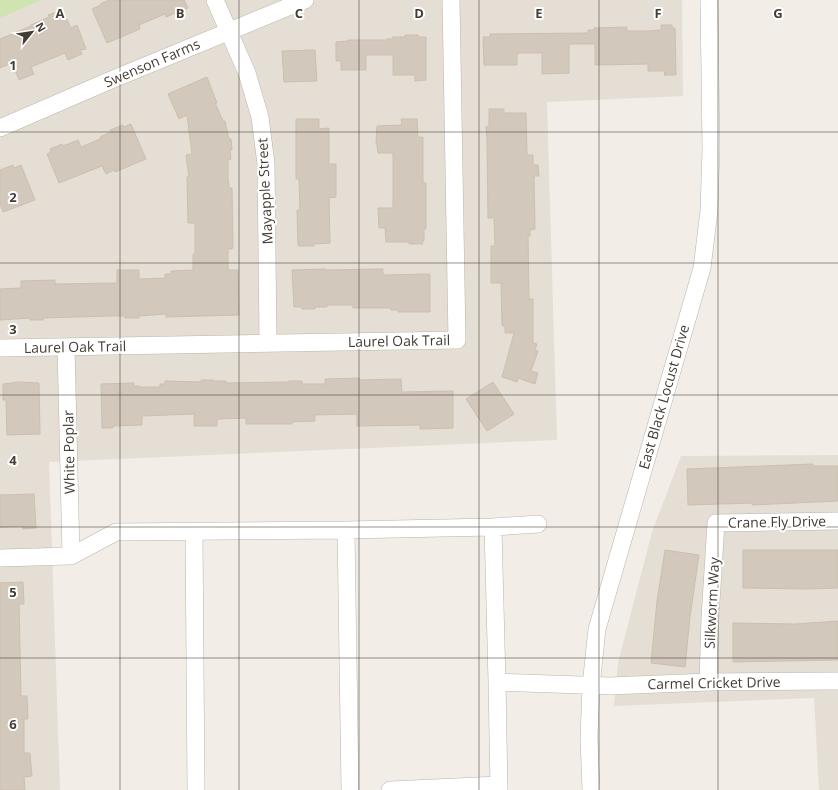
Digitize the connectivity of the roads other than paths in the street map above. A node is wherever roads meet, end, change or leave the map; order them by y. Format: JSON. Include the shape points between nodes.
{"nodes":[{"id":1,"x":215,"y":0,"type":"edge"},
{"id":2,"x":306,"y":0,"type":"edge"},
{"id":3,"x":451,"y":0,"type":"edge"},
{"id":4,"x":708,"y":0,"type":"edge"},
{"id":5,"x":228,"y":31,"type":"junction"},
{"id":6,"x":0,"y":128,"type":"edge"},
{"id":7,"x":268,"y":342,"type":"junction"},
{"id":8,"x":66,"y":347,"type":"junction"},
{"id":9,"x":0,"y":348,"type":"edge"},
{"id":10,"x":838,"y":521,"type":"edge"},
{"id":11,"x":538,"y":524,"type":"dead end"},
{"id":12,"x":716,"y":524,"type":"joint"},
{"id":13,"x":492,"y":527,"type":"junction"},
{"id":14,"x":346,"y":530,"type":"junction"},
{"id":15,"x":194,"y":532,"type":"junction"},
{"id":16,"x":71,"y":556,"type":"junction"},
{"id":17,"x":0,"y":558,"type":"edge"},
{"id":18,"x":838,"y":681,"type":"edge"},
{"id":19,"x":497,"y":682,"type":"junction"},
{"id":20,"x":708,"y":682,"type":"junction"},
{"id":21,"x":591,"y":686,"type":"junction"},
{"id":22,"x":499,"y":788,"type":"edge"},
{"id":23,"x":196,"y":790,"type":"edge"},
{"id":24,"x":350,"y":790,"type":"edge"},
{"id":25,"x":390,"y":790,"type":"edge"},
{"id":26,"x":591,"y":790,"type":"edge"}],
"edges":[{"from":1,"to":5,"type":"street","name":"Mayapple Street"},
{"from":2,"to":5,"type":"street","name":"Swenson Farms"},
{"from":3,"to":7,"type":"street","name":"Laurel Oak Trail","via":[[457,340]]},
{"from":4,"to":21,"type":"street","name":"East Black Locust Drive","via":[[711,148],[709,211],[702,268],[597,629]]},
{"from":5,"to":6,"type":"street","name":"Swenson Farms"},
{"from":5,"to":7,"type":"street","name":"Mayapple Street","via":[[247,73],[260,117],[266,164]]},
{"from":7,"to":8,"type":"street","name":"Laurel Oak Trail"},
{"from":8,"to":9,"type":"street","name":"Laurel Oak Trail"},
{"from":8,"to":16,"type":"street","name":"White Poplar"},
{"from":10,"to":12,"type":"street","name":"Crane Fly Drive"},
{"from":11,"to":13,"type":"street"},
{"from":12,"to":20,"type":"street","name":"Silkworm Way"},
{"from":13,"to":14,"type":"street"},
{"from":13,"to":19,"type":"street"},
{"from":14,"to":15,"type":"street"},
{"from":14,"to":24,"type":"street"},
{"from":15,"to":16,"type":"street","via":[[116,532]]},
{"from":15,"to":23,"type":"street"},
{"from":16,"to":17,"type":"street"},
{"from":18,"to":20,"type":"street","name":"Carmel Cricket Drive"},
{"from":19,"to":21,"type":"street","name":"Carmel Cricket Drive"},
{"from":19,"to":22,"type":"street"},
{"from":20,"to":21,"type":"street","name":"Carmel Cricket Drive"},
{"from":21,"to":26,"type":"street","name":"East Black Locust Drive"},
{"from":22,"to":25,"type":"street"}]}
